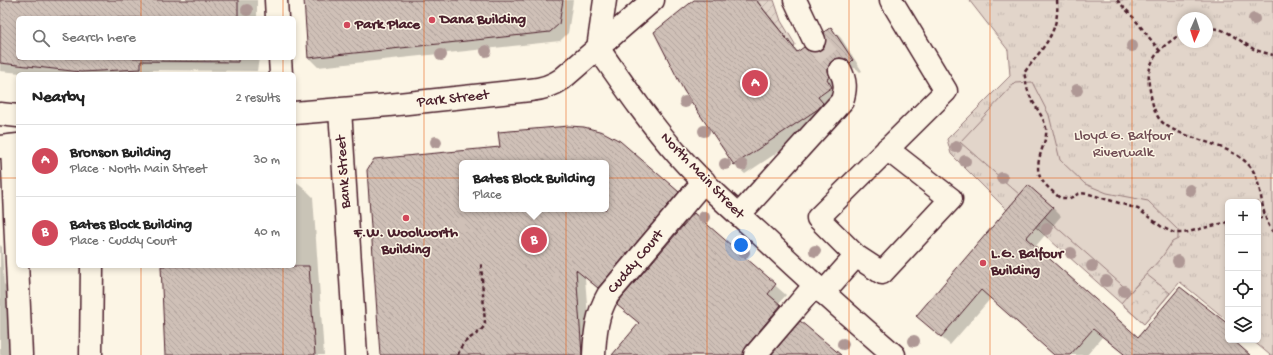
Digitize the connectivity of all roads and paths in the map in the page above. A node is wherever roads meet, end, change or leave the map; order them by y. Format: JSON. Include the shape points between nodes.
{"nodes":[{"id":1,"x":276,"y":0,"type":"edge"},
{"id":2,"x":605,"y":0,"type":"edge"},
{"id":3,"x":653,"y":0,"type":"edge"},
{"id":4,"x":795,"y":0,"type":"edge"},
{"id":5,"x":891,"y":0,"type":"edge"},
{"id":6,"x":1057,"y":0,"type":"edge"},
{"id":7,"x":1117,"y":0,"type":"edge"},
{"id":8,"x":277,"y":16,"type":"edge"},
{"id":9,"x":1213,"y":29,"type":"edge"},
{"id":10,"x":1177,"y":37,"type":"edge"},
{"id":11,"x":814,"y":40,"type":"tunnel mouth"},
{"id":12,"x":598,"y":48,"type":"junction"},
{"id":13,"x":1159,"y":50,"type":"junction"},
{"id":14,"x":1273,"y":55,"type":"edge"},
{"id":15,"x":280,"y":60,"type":"edge"},
{"id":16,"x":840,"y":70,"type":"tunnel mouth"},
{"id":17,"x":281,"y":72,"type":"edge"},
{"id":18,"x":340,"y":110,"type":"junction"},
{"id":19,"x":296,"y":113,"type":"edge"},
{"id":20,"x":0,"y":114,"type":"edge"},
{"id":21,"x":16,"y":116,"type":"edge"},
{"id":22,"x":10,"y":146,"type":"edge"},
{"id":23,"x":887,"y":149,"type":"junction"},
{"id":24,"x":704,"y":182,"type":"junction"},
{"id":25,"x":739,"y":215,"type":"junction"},
{"id":26,"x":1261,"y":218,"type":"edge"},
{"id":27,"x":1265,"y":218,"type":"junction"},
{"id":28,"x":1225,"y":223,"type":"edge"},
{"id":29,"x":1273,"y":232,"type":"edge"},
{"id":30,"x":856,"y":256,"type":"junction"},
{"id":31,"x":16,"y":260,"type":"edge"},
{"id":32,"x":481,"y":263,"type":"dead end"},
{"id":33,"x":16,"y":268,"type":"edge"},
{"id":34,"x":92,"y":268,"type":"edge"},
{"id":35,"x":819,"y":289,"type":"junction"},
{"id":36,"x":21,"y":355,"type":"edge"},
{"id":37,"x":91,"y":355,"type":"edge"},
{"id":38,"x":356,"y":355,"type":"edge"},
{"id":39,"x":458,"y":355,"type":"edge"},
{"id":40,"x":594,"y":355,"type":"edge"},
{"id":41,"x":755,"y":355,"type":"edge"},
{"id":42,"x":894,"y":355,"type":"edge"}],
"edges":[{"from":1,"to":8,"type":"main road"},
{"from":2,"to":12,"type":"main road"},
{"from":3,"to":12,"type":"main road","name":"Park Street"},
{"from":4,"to":11,"type":"main road"},
{"from":5,"to":23,"type":"main road","via":[[946,91]]},
{"from":6,"to":28,"type":"path","via":[[1056,22],[1051,35],[1024,73],[1028,92],[1046,130],[1038,162],[1038,173],[1043,184],[1060,198],[1070,198],[1080,193],[1089,194],[1138,209],[1174,233]]},
{"from":7,"to":13,"type":"path"},
{"from":9,"to":14,"type":"path","via":[[1227,32],[1255,50]]},
{"from":10,"to":13,"type":"path"},
{"from":12,"to":18,"type":"main road","name":"Park Street","via":[[558,82],[545,88]]},
{"from":12,"to":24,"type":"main road","name":"North Main Street","via":[[647,116],[678,155]]},
{"from":13,"to":27,"type":"path","via":[[1151,62],[1149,82],[1158,118],[1181,132],[1225,148],[1252,169]]},
{"from":15,"to":17,"type":"main road"},
{"from":16,"to":25,"type":"main road","via":[[846,83],[842,101]]},
{"from":18,"to":19,"type":"main road","name":"Park Street"},
{"from":18,"to":38,"type":"main road","name":"Bank Street"},
{"from":20,"to":21,"type":"main road"},
{"from":22,"to":31,"type":"main road"},
{"from":23,"to":30,"type":"main road","via":[[818,218]]},
{"from":23,"to":30,"type":"main road","via":[[951,199],[882,273]]},
{"from":24,"to":25,"type":"main road","name":"North Main Street"},
{"from":24,"to":40,"type":"main road","name":"Cuddy Court","via":[[608,295],[597,319]]},
{"from":25,"to":35,"type":"main road","name":"North Main Street"},
{"from":26,"to":27,"type":"path"},
{"from":27,"to":29,"type":"path"},
{"from":30,"to":35,"type":"main road"},
{"from":32,"to":39,"type":"path","via":[[485,324],[482,330],[466,340]]},
{"from":33,"to":36,"type":"main road"},
{"from":34,"to":37,"type":"main road"},
{"from":35,"to":41,"type":"main road","via":[[796,308]]},
{"from":35,"to":42,"type":"main road","name":"North Main Street"}]}
